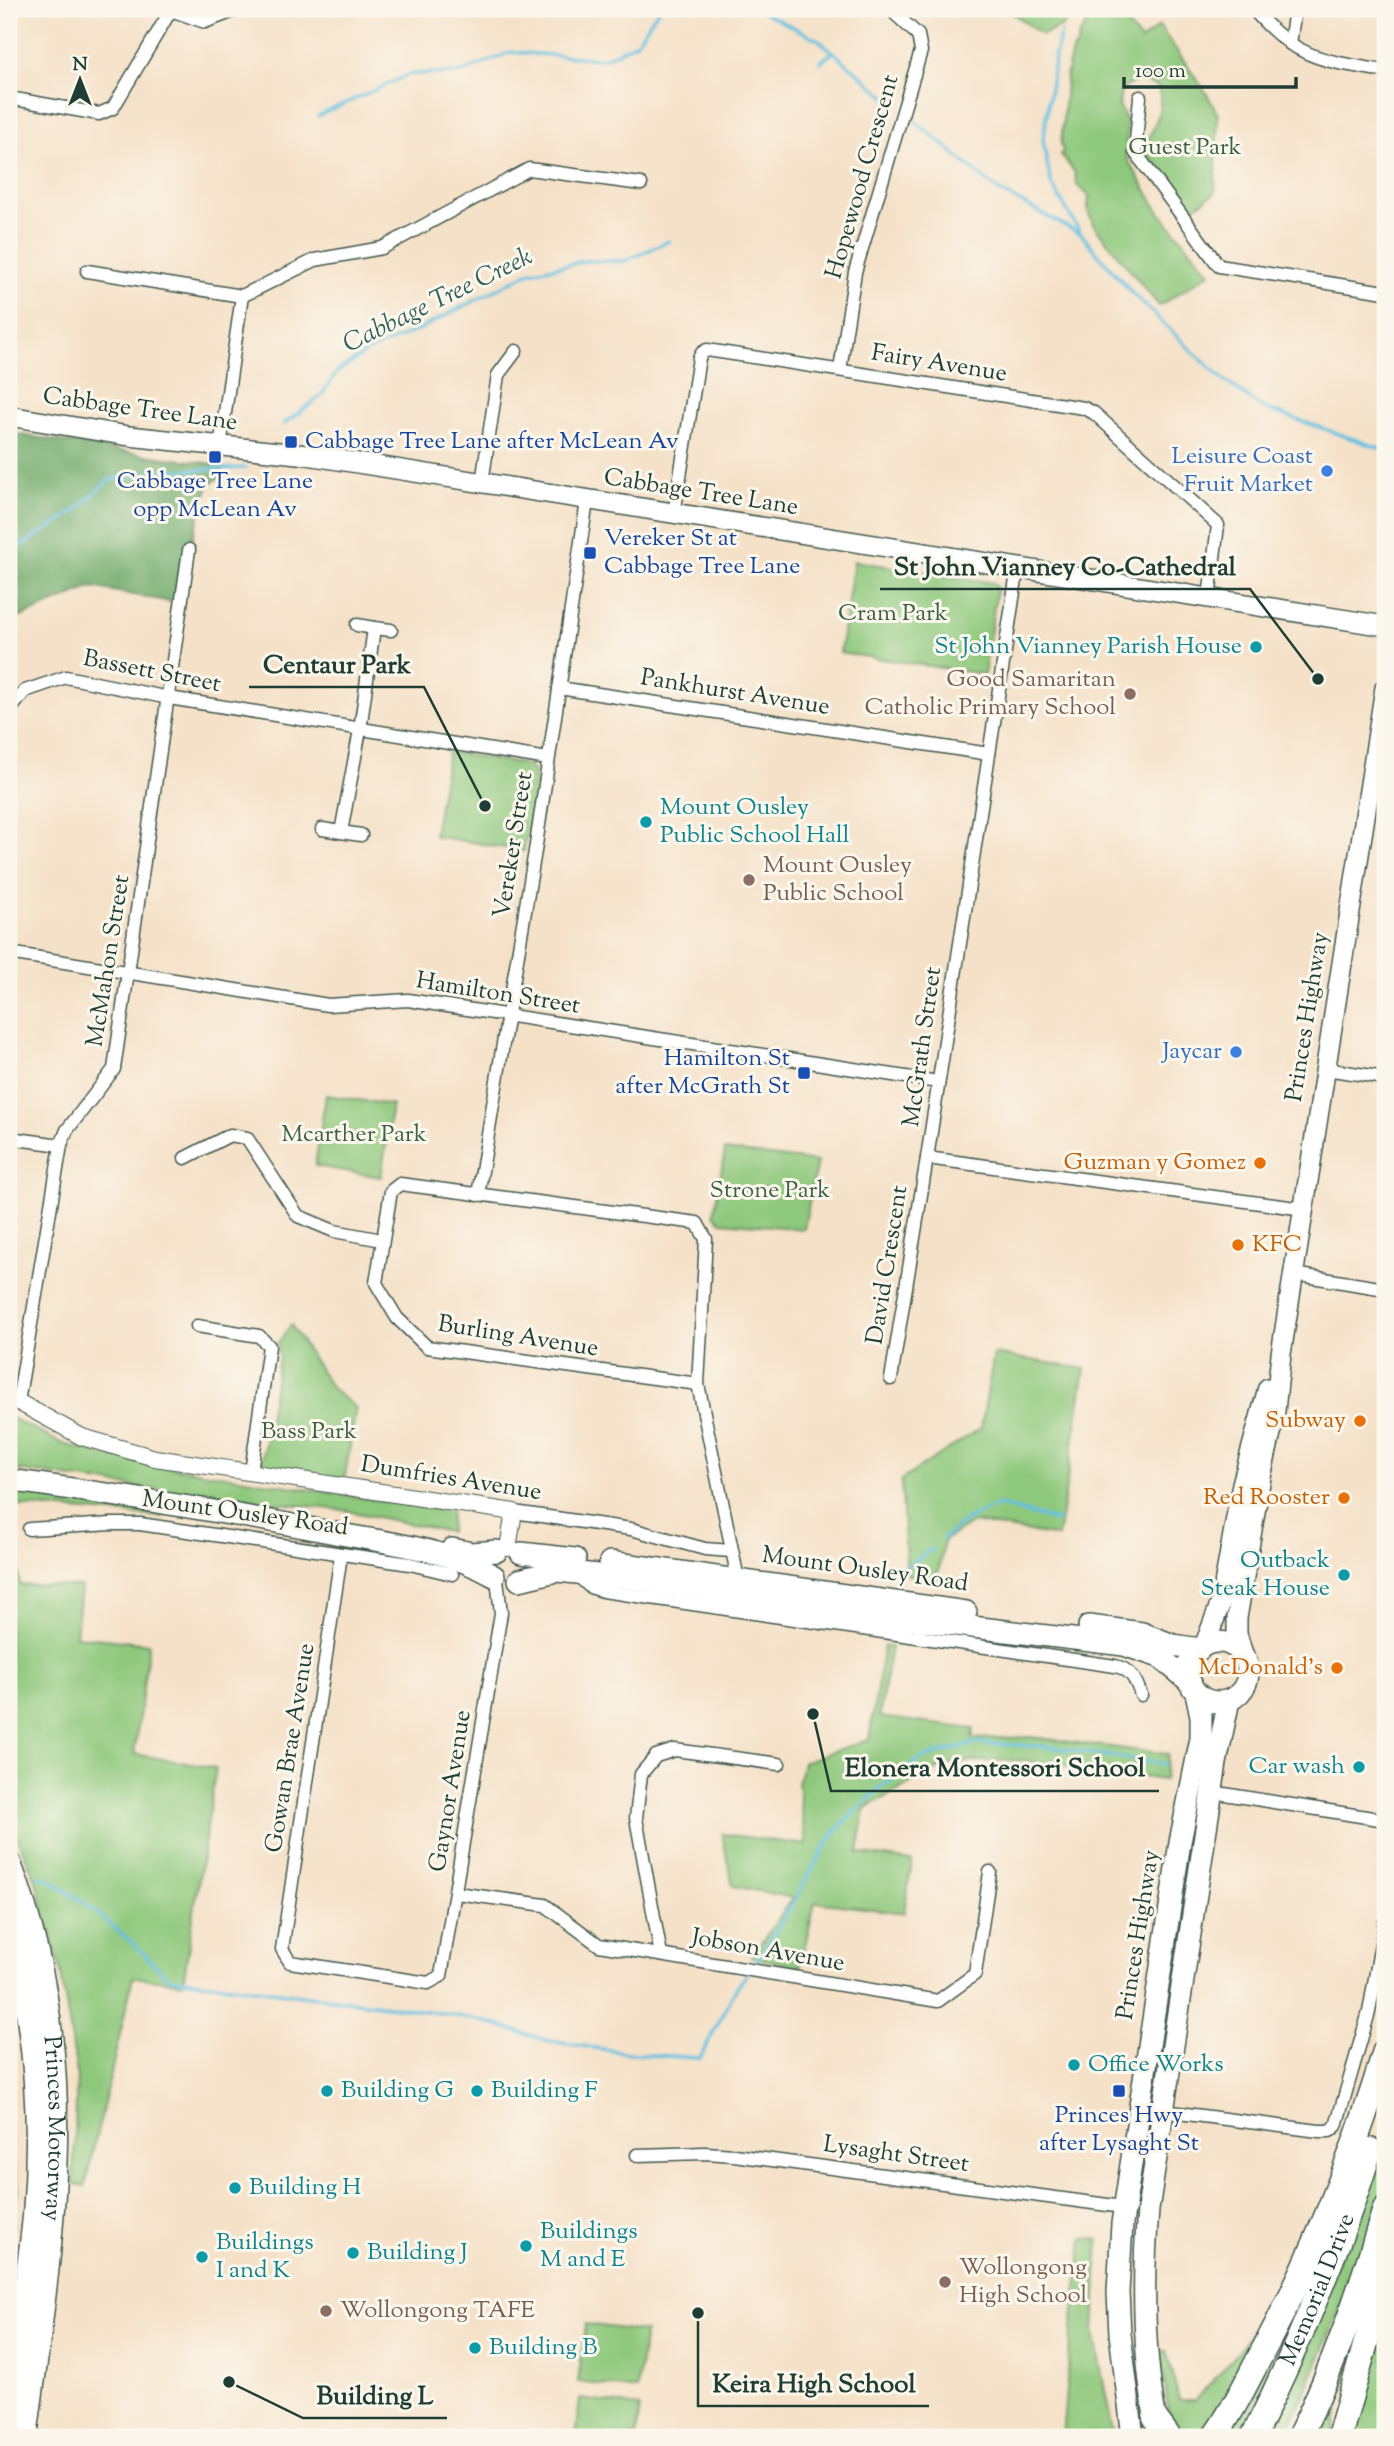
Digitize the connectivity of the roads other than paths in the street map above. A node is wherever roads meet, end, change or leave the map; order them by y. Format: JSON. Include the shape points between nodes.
{"nodes":[{"id":1,"x":239,"y":9,"type":"edge"},
{"id":2,"x":890,"y":9,"type":"edge"},
{"id":3,"x":1254,"y":9,"type":"edge"},
{"id":4,"x":1295,"y":9,"type":"edge"},
{"id":5,"x":170,"y":10,"type":"edge"},
{"id":6,"x":1290,"y":44,"type":"junction"},
{"id":7,"x":1385,"y":71,"type":"edge"},
{"id":8,"x":1140,"y":97,"type":"dead end"},
{"id":9,"x":9,"y":98,"type":"edge"},
{"id":10,"x":641,"y":184,"type":"dead end"},
{"id":11,"x":87,"y":271,"type":"dead end"},
{"id":12,"x":1385,"y":292,"type":"edge"},
{"id":13,"x":242,"y":296,"type":"junction"},
{"id":14,"x":516,"y":351,"type":"dead end"},
{"id":15,"x":840,"y":370,"type":"junction"},
{"id":16,"x":9,"y":416,"type":"edge"},
{"id":17,"x":220,"y":447,"type":"junction"},
{"id":18,"x":482,"y":483,"type":"junction"},
{"id":19,"x":587,"y":501,"type":"junction"},
{"id":20,"x":674,"y":514,"type":"junction"},
{"id":21,"x":189,"y":550,"type":"dead end"},
{"id":22,"x":1018,"y":566,"type":"junction"},
{"id":23,"x":1209,"y":598,"type":"junction"},
{"id":24,"x":357,"y":625,"type":"dead end"},
{"id":25,"x":1385,"y":626,"type":"edge"},
{"id":26,"x":374,"y":628,"type":"junction"},
{"id":27,"x":391,"y":631,"type":"dead end"},
{"id":28,"x":559,"y":688,"type":"junction"},
{"id":29,"x":1385,"y":688,"type":"edge"},
{"id":30,"x":169,"y":698,"type":"junction"},
{"id":31,"x":9,"y":711,"type":"edge"},
{"id":32,"x":1383,"y":722,"type":"edge"},
{"id":33,"x":360,"y":730,"type":"junction"},
{"id":34,"x":989,"y":754,"type":"junction"},
{"id":35,"x":548,"y":759,"type":"junction"},
{"id":36,"x":322,"y":829,"type":"dead end"},
{"id":37,"x":341,"y":832,"type":"junction"},
{"id":38,"x":361,"y":835,"type":"dead end"},
{"id":39,"x":9,"y":953,"type":"edge"},
{"id":40,"x":129,"y":973,"type":"junction"},
{"id":41,"x":508,"y":1016,"type":"junction"},
{"id":42,"x":1326,"y":1069,"type":"junction"},
{"id":43,"x":1385,"y":1078,"type":"edge"},
{"id":44,"x":938,"y":1082,"type":"junction"},
{"id":45,"x":9,"y":1138,"type":"edge"},
{"id":46,"x":61,"y":1145,"type":"junction"},
{"id":47,"x":185,"y":1158,"type":"dead end"},
{"id":48,"x":928,"y":1158,"type":"junction"},
{"id":49,"x":478,"y":1195,"type":"junction"},
{"id":50,"x":1304,"y":1209,"type":"junction"},
{"id":51,"x":382,"y":1240,"type":"junction"},
{"id":52,"x":1294,"y":1274,"type":"junction"},
{"id":53,"x":1385,"y":1289,"type":"edge"},
{"id":54,"x":197,"y":1326,"type":"dead end"},
{"id":55,"x":1281,"y":1354,"type":"junction"},
{"id":56,"x":891,"y":1379,"type":"dead end"},
{"id":57,"x":698,"y":1384,"type":"junction"},
{"id":58,"x":13,"y":1400,"type":"edge"},
{"id":59,"x":251,"y":1472,"type":"junction"},
{"id":60,"x":9,"y":1480,"type":"edge"},
{"id":61,"x":514,"y":1512,"type":"junction"},
{"id":62,"x":264,"y":1518,"type":"junction"},
{"id":63,"x":29,"y":1529,"type":"dead end"},
{"id":64,"x":509,"y":1551,"type":"junction"},
{"id":65,"x":731,"y":1551,"type":"junction"},
{"id":66,"x":341,"y":1555,"type":"junction"},
{"id":67,"x":574,"y":1573,"type":"junction"},
{"id":68,"x":452,"y":1574,"type":"dead end"},
{"id":69,"x":506,"y":1579,"type":"junction"},
{"id":70,"x":738,"y":1579,"type":"junction"},
{"id":71,"x":1061,"y":1636,"type":"junction"},
{"id":72,"x":1202,"y":1646,"type":"junction"},
{"id":73,"x":1243,"y":1654,"type":"junction"},
{"id":74,"x":1040,"y":1655,"type":"junction"},
{"id":75,"x":1194,"y":1688,"type":"junction"},
{"id":76,"x":1141,"y":1695,"type":"dead end"},
{"id":77,"x":1229,"y":1700,"type":"junction"},
{"id":78,"x":779,"y":1764,"type":"dead end"},
{"id":79,"x":1212,"y":1792,"type":"junction"},
{"id":80,"x":1385,"y":1820,"type":"edge"},
{"id":81,"x":9,"y":1864,"type":"edge"},
{"id":82,"x":990,"y":1872,"type":"dead end"},
{"id":83,"x":456,"y":1893,"type":"junction"},
{"id":84,"x":9,"y":1921,"type":"edge"},
{"id":85,"x":1385,"y":1921,"type":"edge"},
{"id":86,"x":661,"y":1955,"type":"junction"},
{"id":87,"x":441,"y":1976,"type":"joint"},
{"id":88,"x":1385,"y":2051,"type":"edge"},
{"id":89,"x":1142,"y":2083,"type":"junction"},
{"id":90,"x":1385,"y":2100,"type":"edge"},
{"id":91,"x":1164,"y":2103,"type":"junction"},
{"id":92,"x":637,"y":2155,"type":"dead end"},
{"id":93,"x":1123,"y":2207,"type":"junction"},
{"id":94,"x":1385,"y":2209,"type":"edge"},
{"id":95,"x":1148,"y":2210,"type":"junction"},
{"id":96,"x":1385,"y":2276,"type":"edge"},
{"id":97,"x":9,"y":2411,"type":"edge"},
{"id":98,"x":1161,"y":2431,"type":"edge"},
{"id":99,"x":25,"y":2437,"type":"edge"},
{"id":100,"x":1133,"y":2437,"type":"edge"},
{"id":101,"x":1214,"y":2437,"type":"edge"},
{"id":102,"x":1253,"y":2437,"type":"edge"},
{"id":103,"x":1298,"y":2437,"type":"edge"},
{"id":104,"x":1339,"y":2437,"type":"edge"}],
"edges":[{"from":1,"to":5,"type":"street","via":[[205,22]]},
{"from":2,"to":15,"type":"street","name":"Hopewood Crescent","via":[[918,35],[921,51],[855,272]]},
{"from":3,"to":6,"type":"street"},
{"from":4,"to":6,"type":"street"},
{"from":5,"to":9,"type":"street","via":[[113,108],[99,114]]},
{"from":6,"to":7,"type":"street","via":[[1326,60]]},
{"from":8,"to":12,"type":"street","via":[[1135,152],[1219,266]]},
{"from":10,"to":13,"type":"street","via":[[529,169],[382,248],[314,260]]},
{"from":11,"to":13,"type":"street"},
{"from":13,"to":17,"type":"street"},
{"from":14,"to":18,"type":"street","via":[[498,375]]},
{"from":15,"to":20,"type":"street","name":"Fairy Avenue","via":[[702,353]]},
{"from":15,"to":23,"type":"street","name":"Fairy Avenue","via":[[1089,410],[1218,525]]},
{"from":16,"to":17,"type":"main road","name":"Cabbage Tree Lane"},
{"from":17,"to":18,"type":"main road","name":"Cabbage Tree Lane","via":[[307,455]]},
{"from":18,"to":19,"type":"main road","name":"Cabbage Tree Lane"},
{"from":19,"to":20,"type":"main road","name":"Cabbage Tree Lane"},
{"from":19,"to":28,"type":"street","name":"Vereker Street"},
{"from":20,"to":22,"type":"main road","name":"Cabbage Tree Lane"},
{"from":21,"to":30,"type":"street","name":"McMahon Street"},
{"from":22,"to":23,"type":"main road","name":"Cabbage Tree Lane"},
{"from":22,"to":34,"type":"street","name":"McGrath Street"},
{"from":23,"to":25,"type":"main road","name":"Cabbage Tree Lane"},
{"from":24,"to":26,"type":"street"},
{"from":26,"to":27,"type":"street"},
{"from":26,"to":33,"type":"street"},
{"from":28,"to":34,"type":"street","name":"Pankhurst Avenue"},
{"from":28,"to":35,"type":"street","name":"Vereker Street"},
{"from":29,"to":32,"type":"main road","name":"Princes Highway"},
{"from":30,"to":31,"type":"street","name":"Bassett Street","via":[[66,677],[25,691]]},
{"from":30,"to":33,"type":"street","name":"Bassett Street"},
{"from":30,"to":40,"type":"street","name":"McMahon Street"},
{"from":32,"to":42,"type":"main road","name":"Princes Highway"},
{"from":33,"to":35,"type":"street","name":"Bassett Street"},
{"from":33,"to":37,"type":"street"},
{"from":34,"to":44,"type":"street","name":"McGrath Street"},
{"from":35,"to":41,"type":"street","name":"Vereker Street"},
{"from":36,"to":37,"type":"street"},
{"from":37,"to":38,"type":"street"},
{"from":39,"to":40,"type":"street","name":"Hamilton Street"},
{"from":40,"to":41,"type":"street","name":"Hamilton Street","via":[[328,1005],[408,1000]]},
{"from":40,"to":46,"type":"street","name":"McMahon Street","via":[[114,1069],[67,1130]]},
{"from":41,"to":44,"type":"street","name":"Hamilton Street"},
{"from":41,"to":49,"type":"street","name":"Vereker Street"},
{"from":42,"to":43,"type":"street"},
{"from":42,"to":50,"type":"main road","name":"Princes Highway"},
{"from":44,"to":48,"type":"street","name":"McGrath Street"},
{"from":45,"to":46,"type":"street"},
{"from":46,"to":58,"type":"street","name":"McMahon Street"},
{"from":47,"to":51,"type":"street","via":[[230,1135],[247,1138],[298,1216],[334,1231]]},
{"from":48,"to":50,"type":"street","name":"McGrath Street"},
{"from":48,"to":56,"type":"street","name":"David Crescent"},
{"from":49,"to":51,"type":"street","name":"Burling Avenue","via":[[400,1184],[391,1191]]},
{"from":49,"to":57,"type":"street","name":"Burling Avenue","via":[[697,1223],[706,1240]]},
{"from":50,"to":52,"type":"main road","name":"Princes Highway"},
{"from":51,"to":57,"type":"street","name":"Burling Avenue","via":[[376,1283],[397,1318],[427,1347]]},
{"from":52,"to":53,"type":"street"},
{"from":52,"to":55,"type":"main road","name":"Princes Highway"},
{"from":54,"to":59,"type":"street","via":[[260,1336],[269,1346]]},
{"from":55,"to":72,"type":"main road","name":"Princes Highway","via":[[1248,1461],[1221,1602]]},
{"from":55,"to":73,"type":"main road","name":"Princes Highway","via":[[1274,1420],[1237,1618]]},
{"from":57,"to":65,"type":"street"},
{"from":58,"to":59,"type":"street","name":"Dumfries Avenue","via":[[82,1437],[155,1458]]},
{"from":59,"to":61,"type":"street","name":"Dumfries Avenue"},
{"from":60,"to":62,"type":"main road","name":"Mount Ousley Road"},
{"from":61,"to":64,"type":"street"},
{"from":61,"to":65,"type":"street","name":"Dumfries Avenue","via":[[631,1529],[705,1549]]},
{"from":62,"to":64,"type":"main road","name":"Mount Ousley Road","via":[[357,1526],[465,1552]]},
{"from":62,"to":69,"type":"main road","name":"Mount Ousley Road","via":[[408,1546]]},
{"from":63,"to":66,"type":"street","name":"Mount Ousley Road","via":[[140,1524]]},
{"from":64,"to":69,"type":"main road","via":[[491,1561]]},
{"from":64,"to":69,"type":"main road","via":[[526,1567]]},
{"from":64,"to":70,"type":"main road","name":"Mount Ousley Road"},
{"from":65,"to":70,"type":"street"},
{"from":66,"to":68,"type":"street","name":"Mount Ousley Road"},
{"from":66,"to":87,"type":"street","name":"Gowan Brae Avenue","via":[[282,1949],[289,1962],[428,1983]]},
{"from":67,"to":69,"type":"main road","name":"Mount Ousley Road"},
{"from":67,"to":71,"type":"main road","name":"Mount Ousley Road","via":[[871,1615]]},
{"from":67,"to":74,"type":"street","via":[[603,1591]]},
{"from":69,"to":83,"type":"street","name":"Gaynor Avenue"},
{"from":70,"to":72,"type":"main road","name":"Mount Ousley Road","via":[[1133,1631],[1173,1645]]},
{"from":71,"to":74,"type":"street"},
{"from":71,"to":75,"type":"main road","name":"Mount Ousley Road","via":[[1142,1649],[1169,1663]]},
{"from":72,"to":73,"type":"main road","via":[[1227,1643]]},
{"from":72,"to":75,"type":"main road","via":[[1189,1664]]},
{"from":73,"to":77,"type":"main road","via":[[1248,1679]]},
{"from":74,"to":76,"type":"street","via":[[1121,1667],[1132,1675]]},
{"from":75,"to":77,"type":"main road","via":[[1212,1701]]},
{"from":75,"to":89,"type":"main road","name":"Princes Highway","via":[[1201,1738]]},
{"from":77,"to":79,"type":"main road","name":"Princes Highway"},
{"from":78,"to":86,"type":"street","via":[[675,1750],[656,1756],[641,1774],[636,1818]]},
{"from":79,"to":80,"type":"street"},
{"from":79,"to":91,"type":"main road","name":"Princes Highway"},
{"from":81,"to":99,"type":"highway","name":"Princes Motorway","via":[[43,1979],[55,2084],[52,2232]]},
{"from":82,"to":86,"type":"street","name":"Jobson Avenue","via":[[975,1974],[938,2001]]},
{"from":83,"to":86,"type":"street","name":"Jobson Avenue","via":[[545,1905],[600,1945]]},
{"from":83,"to":87,"type":"street","name":"Gaynor Avenue"},
{"from":84,"to":97,"type":"highway","name":"Princes Motorway","via":[[34,2052],[38,2151]]},
{"from":85,"to":91,"type":"street","via":[[1369,2012],[1336,2126],[1319,2131]]},
{"from":88,"to":101,"type":"highway","via":[[1350,2160],[1311,2255]]},
{"from":89,"to":91,"type":"main road"},
{"from":89,"to":93,"type":"main road","name":"Princes Highway"},
{"from":90,"to":102,"type":"highway","name":"Memorial Drive","via":[[1333,2259]]},
{"from":91,"to":95,"type":"main road","name":"Princes Highway"},
{"from":92,"to":93,"type":"street","name":"Lysaght Street","via":[[734,2155]]},
{"from":93,"to":95,"type":"street","name":"Lysaght Street"},
{"from":93,"to":100,"type":"main road","name":"Princes Highway","via":[[1120,2334]]},
{"from":94,"to":103,"type":"highway","name":"Memorial Drive","via":[[1332,2362]]},
{"from":95,"to":98,"type":"main road","name":"Princes Highway","via":[[1144,2297],[1148,2365]]},
{"from":96,"to":104,"type":"highway"}]}
